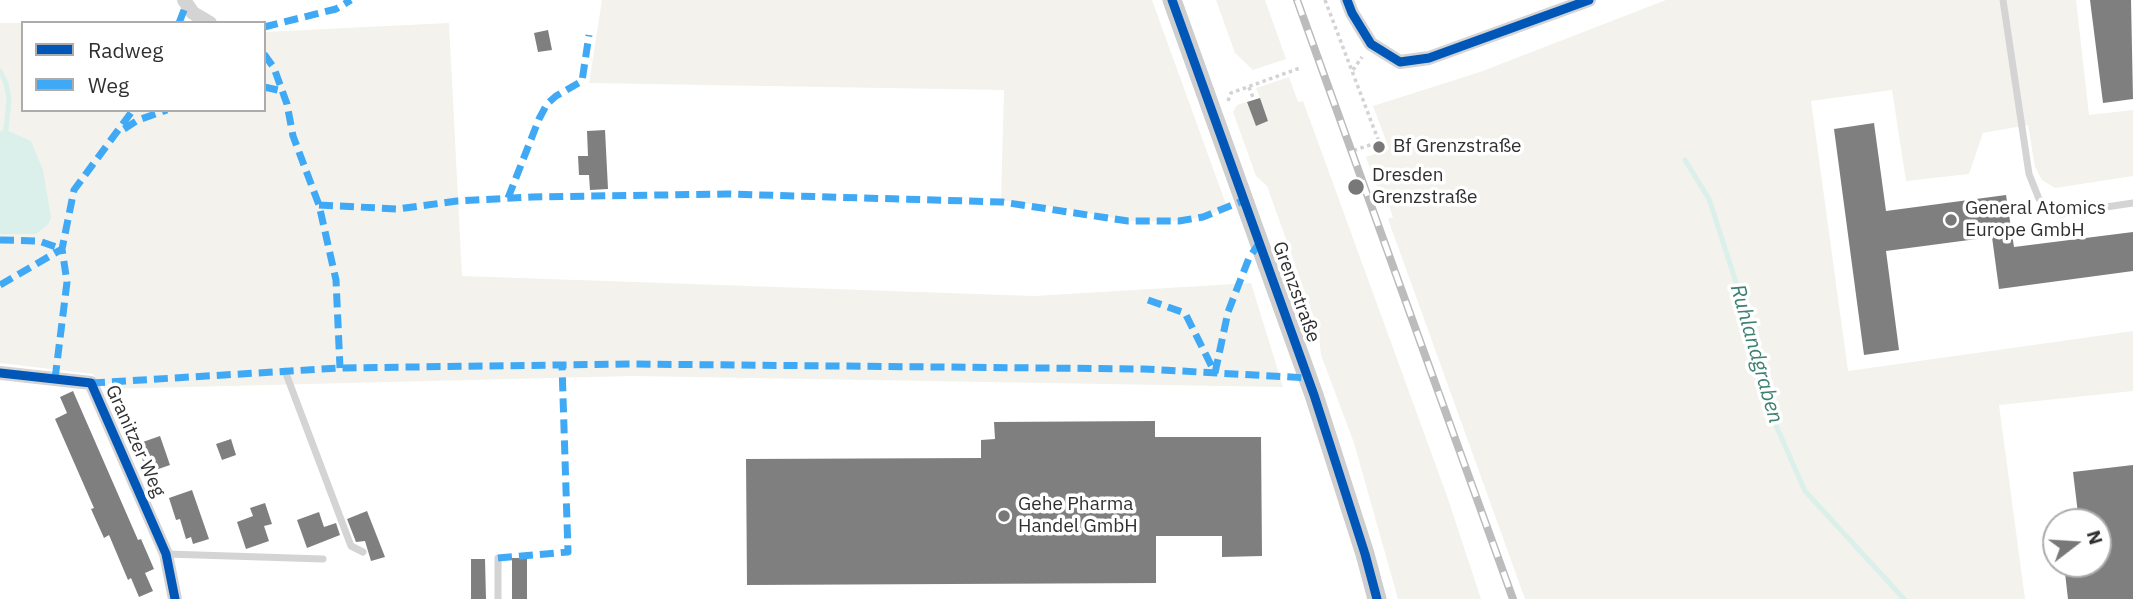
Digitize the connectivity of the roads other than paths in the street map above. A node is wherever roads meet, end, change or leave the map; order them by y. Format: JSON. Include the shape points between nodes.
{"nodes":[{"id":1,"x":184,"y":0,"type":"edge"},
{"id":2,"x":1172,"y":0,"type":"edge"},
{"id":3,"x":1347,"y":0,"type":"edge"},
{"id":4,"x":1589,"y":0,"type":"edge"},
{"id":5,"x":2003,"y":0,"type":"edge"},
{"id":6,"x":207,"y":21,"type":"edge"},
{"id":7,"x":2133,"y":203,"type":"edge"},
{"id":8,"x":285,"y":371,"type":"dead end"},
{"id":9,"x":0,"y":373,"type":"edge"},
{"id":10,"x":363,"y":552,"type":"dead end"},
{"id":11,"x":166,"y":554,"type":"junction"},
{"id":12,"x":498,"y":558,"type":"dead end"},
{"id":13,"x":323,"y":559,"type":"dead end"},
{"id":14,"x":176,"y":599,"type":"edge"},
{"id":15,"x":498,"y":599,"type":"edge"},
{"id":16,"x":1377,"y":599,"type":"edge"}],
"edges":[{"from":1,"to":6,"type":"street"},
{"from":2,"to":16,"type":"main road","name":"Grenzstraße","via":[[1314,395]]},
{"from":3,"to":4,"type":"street","via":[[1371,44],[1400,62],[1429,58]]},
{"from":5,"to":7,"type":"lane","via":[[2029,174],[2039,199],[2060,214]]},
{"from":8,"to":10,"type":"lane","via":[[351,546]]},
{"from":9,"to":11,"type":"street","name":"Granitzer Weg","via":[[91,383]]},
{"from":11,"to":13,"type":"lane"},
{"from":11,"to":14,"type":"street","name":"Granitzer Weg"},
{"from":12,"to":15,"type":"lane"}]}
